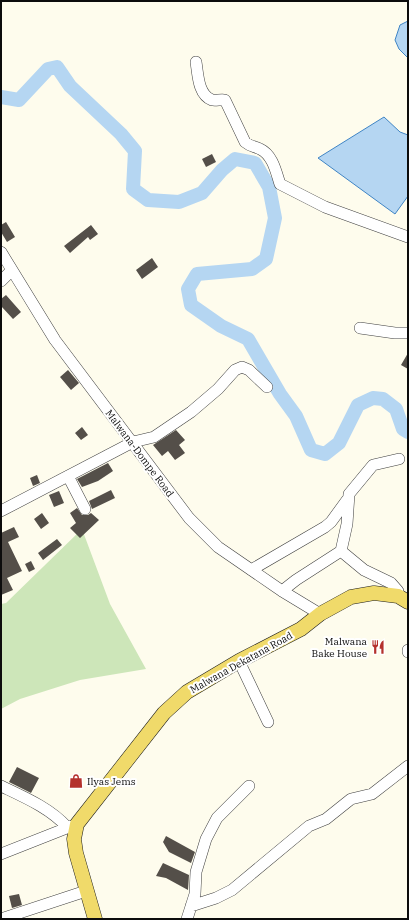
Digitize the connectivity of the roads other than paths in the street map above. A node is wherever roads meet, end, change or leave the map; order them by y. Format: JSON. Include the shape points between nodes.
{"nodes":[{"id":1,"x":196,"y":62,"type":"dead end"},
{"id":2,"x":408,"y":237,"type":"edge"},
{"id":3,"x":1,"y":252,"type":"edge"},
{"id":4,"x":12,"y":270,"type":"junction"},
{"id":5,"x":1,"y":281,"type":"edge"},
{"id":6,"x":360,"y":328,"type":"dead end"},
{"id":7,"x":408,"y":333,"type":"edge"},
{"id":8,"x":267,"y":387,"type":"dead end"},
{"id":9,"x":133,"y":442,"type":"junction"},
{"id":10,"x":399,"y":459,"type":"dead end"},
{"id":11,"x":68,"y":476,"type":"junction"},
{"id":12,"x":348,"y":499,"type":"junction"},
{"id":13,"x":85,"y":509,"type":"dead end"},
{"id":14,"x":1,"y":511,"type":"edge"},
{"id":15,"x":341,"y":551,"type":"junction"},
{"id":16,"x":251,"y":570,"type":"junction"},
{"id":17,"x":282,"y":591,"type":"junction"},
{"id":18,"x":403,"y":599,"type":"edge"},
{"id":19,"x":320,"y":614,"type":"junction"},
{"id":20,"x":239,"y":662,"type":"junction"},
{"id":21,"x":268,"y":722,"type":"dead end"},
{"id":22,"x":408,"y":766,"type":"edge"},
{"id":23,"x":1,"y":786,"type":"edge"},
{"id":24,"x":249,"y":786,"type":"dead end"},
{"id":25,"x":72,"y":826,"type":"junction"},
{"id":26,"x":1,"y":854,"type":"edge"},
{"id":27,"x":86,"y":891,"type":"junction"},
{"id":28,"x":191,"y":906,"type":"junction"},
{"id":29,"x":1,"y":918,"type":"edge"},
{"id":30,"x":95,"y":919,"type":"edge"},
{"id":31,"x":187,"y":919,"type":"edge"}],
"edges":[{"from":1,"to":2,"type":"street","via":[[204,94],[213,100],[225,100],[246,142],[269,157],[280,184],[325,207]]},
{"from":3,"to":4,"type":"street","name":"Malwana-Dompe Road"},
{"from":4,"to":5,"type":"street"},
{"from":4,"to":9,"type":"street","name":"Malwana-Dompe Road","via":[[55,340]]},
{"from":6,"to":7,"type":"street"},
{"from":8,"to":9,"type":"street","via":[[242,366],[191,412],[154,437]]},
{"from":9,"to":11,"type":"street"},
{"from":9,"to":16,"type":"street","name":"Malwana-Dompe Road","via":[[189,518],[218,547]]},
{"from":10,"to":12,"type":"street","via":[[374,465],[349,494]]},
{"from":11,"to":13,"type":"street"},
{"from":11,"to":14,"type":"street"},
{"from":12,"to":15,"type":"street","via":[[347,524]]},
{"from":12,"to":16,"type":"street","via":[[325,528]]},
{"from":15,"to":17,"type":"street"},
{"from":15,"to":18,"type":"street","via":[[364,570],[391,583]]},
{"from":16,"to":17,"type":"street","name":"Malwana-Dompe Road"},
{"from":17,"to":19,"type":"street","name":"Malwana-Dompe Road"},
{"from":18,"to":19,"type":"main road","name":"Malwana Dekatana Road","via":[[374,593],[351,597]]},
{"from":19,"to":20,"type":"main road","name":"Malwana Dekatana Road","via":[[300,629]]},
{"from":20,"to":21,"type":"street"},
{"from":20,"to":25,"type":"main road","name":"Malwana Dekatana Road","via":[[187,692],[164,712]]},
{"from":22,"to":28,"type":"street","via":[[372,794],[351,799],[326,819],[309,826],[232,890]]},
{"from":23,"to":25,"type":"street","via":[[36,803]]},
{"from":24,"to":28,"type":"street","via":[[217,818],[206,839],[196,872],[195,894]]},
{"from":25,"to":26,"type":"street"},
{"from":25,"to":27,"type":"main road"},
{"from":27,"to":29,"type":"street"},
{"from":27,"to":30,"type":"main road"},
{"from":28,"to":31,"type":"street"}]}
